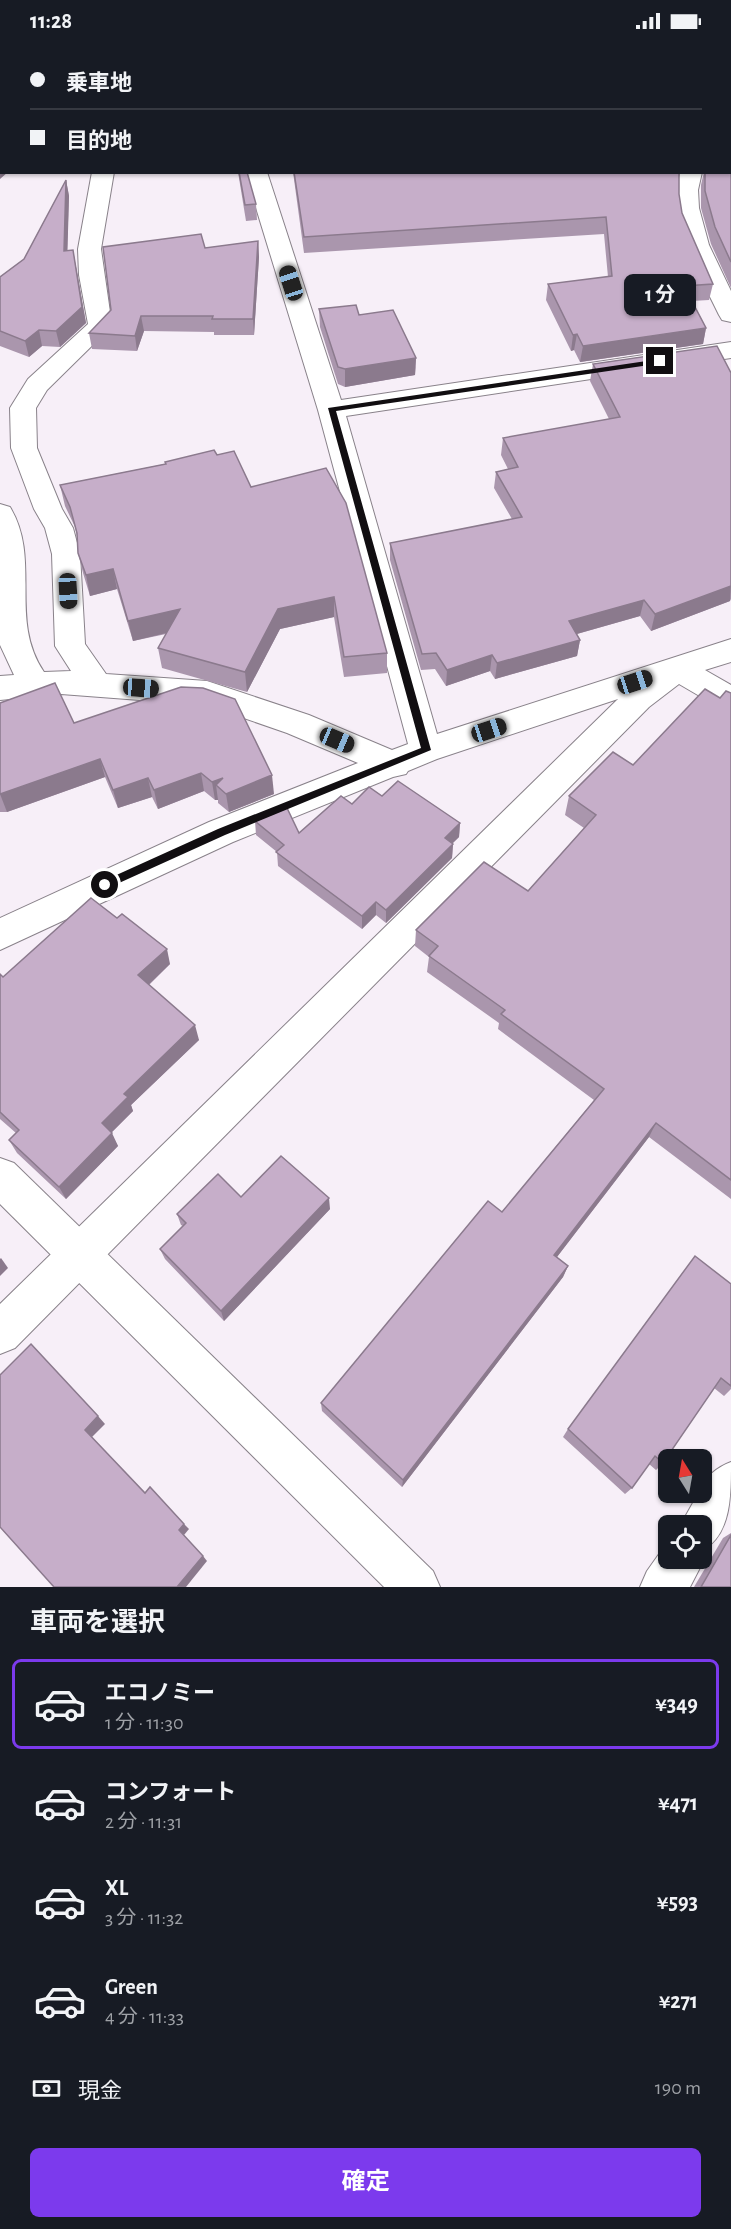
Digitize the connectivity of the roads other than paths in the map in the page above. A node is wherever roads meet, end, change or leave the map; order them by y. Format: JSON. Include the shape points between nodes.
{"nodes":[{"id":1,"x":103,"y":174,"type":"edge"},
{"id":2,"x":257,"y":174,"type":"edge"},
{"id":3,"x":690,"y":174,"type":"edge"},
{"id":4,"x":731,"y":315,"type":"edge"},
{"id":5,"x":731,"y":350,"type":"edge"},
{"id":6,"x":331,"y":410,"type":"junction"},
{"id":7,"x":0,"y":514,"type":"edge"},
{"id":8,"x":731,"y":650,"type":"edge"},
{"id":9,"x":677,"y":668,"type":"junction"},
{"id":10,"x":37,"y":685,"type":"junction"},
{"id":11,"x":97,"y":685,"type":"junction"},
{"id":12,"x":0,"y":688,"type":"edge"},
{"id":13,"x":731,"y":700,"type":"edge"},
{"id":14,"x":426,"y":750,"type":"junction"},
{"id":15,"x":395,"y":765,"type":"junction"},
{"id":16,"x":0,"y":934,"type":"edge"},
{"id":17,"x":0,"y":1177,"type":"edge"},
{"id":18,"x":78,"y":1254,"type":"junction"},
{"id":19,"x":0,"y":1333,"type":"edge"},
{"id":20,"x":731,"y":1484,"type":"edge"},
{"id":21,"x":711,"y":1515,"type":"edge"},
{"id":22,"x":675,"y":1569,"type":"edge"},
{"id":23,"x":417,"y":1587,"type":"edge"},
{"id":24,"x":663,"y":1587,"type":"edge"}],
"edges":[{"from":1,"to":11,"type":"street","via":[[92,220],[91,264],[101,310],[100,326],[37,385],[23,408],[24,448],[59,528],[66,554],[70,646]]},
{"from":2,"to":6,"type":"street"},
{"from":3,"to":4,"type":"street","via":[[685,189],[692,228]]},
{"from":5,"to":6,"type":"street"},
{"from":6,"to":14,"type":"street"},
{"from":7,"to":10,"type":"street","via":[[9,549],[12,634],[25,669]]},
{"from":8,"to":9,"type":"street"},
{"from":9,"to":13,"type":"street"},
{"from":9,"to":14,"type":"street"},
{"from":9,"to":18,"type":"street","via":[[638,699]]},
{"from":10,"to":11,"type":"street"},
{"from":10,"to":12,"type":"street"},
{"from":11,"to":15,"type":"street","via":[[207,693],[298,724]]},
{"from":14,"to":15,"type":"street"},
{"from":15,"to":16,"type":"street","via":[[221,832]]},
{"from":17,"to":18,"type":"street"},
{"from":18,"to":19,"type":"street"},
{"from":18,"to":23,"type":"street"},
{"from":20,"to":21,"type":"street"},
{"from":22,"to":24,"type":"street"}]}
